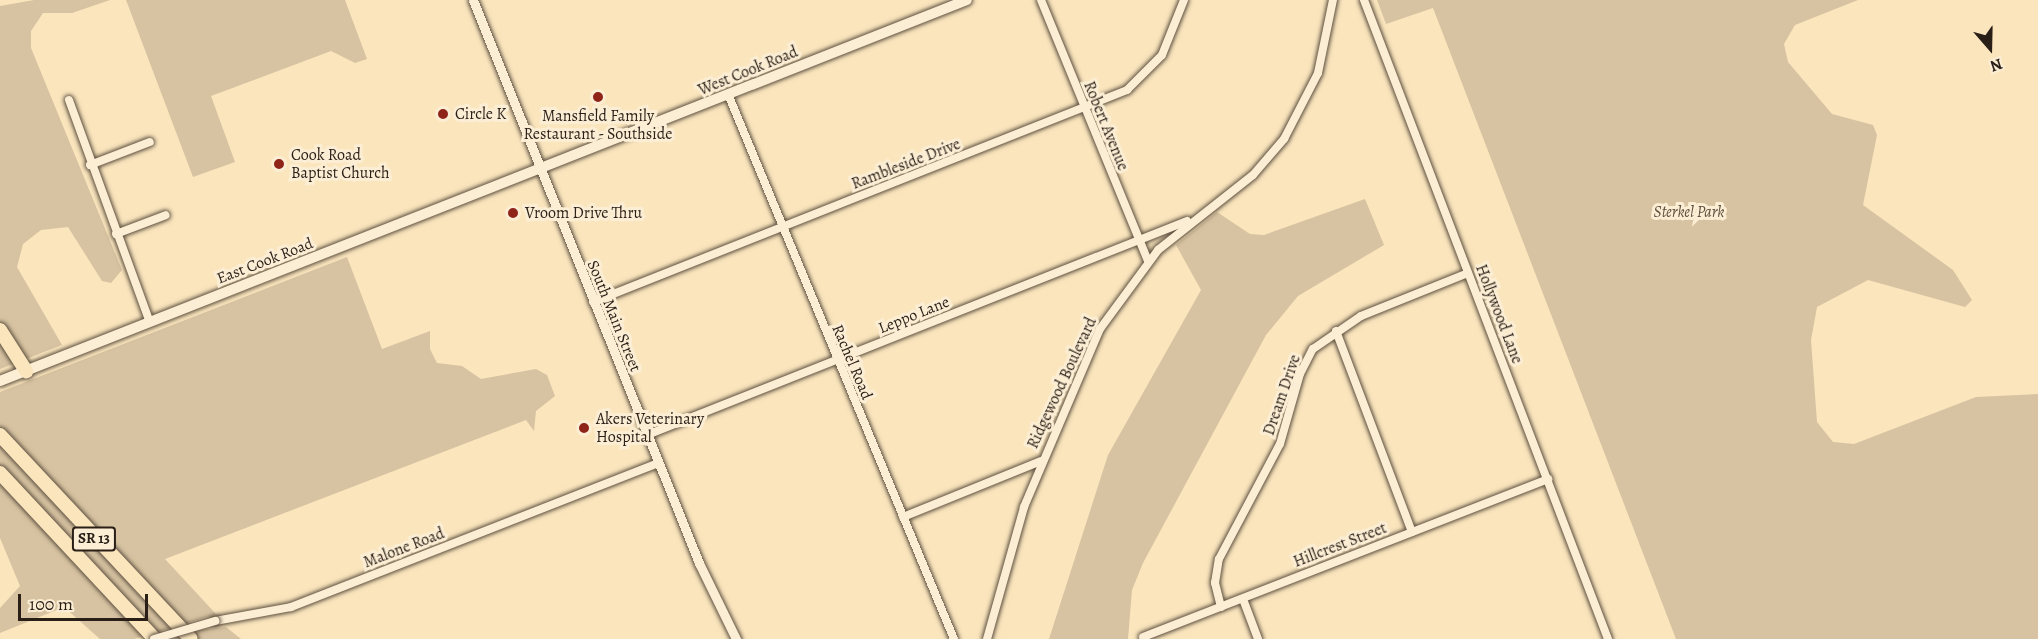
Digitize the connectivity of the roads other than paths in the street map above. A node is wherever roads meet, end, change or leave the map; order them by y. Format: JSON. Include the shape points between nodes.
{"nodes":[{"id":1,"x":472,"y":0,"type":"edge"},
{"id":2,"x":967,"y":0,"type":"edge"},
{"id":3,"x":1041,"y":0,"type":"edge"},
{"id":4,"x":1184,"y":0,"type":"edge"},
{"id":5,"x":1334,"y":0,"type":"edge"},
{"id":6,"x":1364,"y":0,"type":"edge"},
{"id":7,"x":728,"y":94,"type":"junction"},
{"id":8,"x":69,"y":100,"type":"dead end"},
{"id":9,"x":1084,"y":109,"type":"junction"},
{"id":10,"x":150,"y":142,"type":"dead end"},
{"id":11,"x":90,"y":165,"type":"junction"},
{"id":12,"x":540,"y":170,"type":"junction"},
{"id":13,"x":166,"y":215,"type":"dead end"},
{"id":14,"x":1191,"y":220,"type":"junction"},
{"id":15,"x":782,"y":227,"type":"junction"},
{"id":16,"x":116,"y":234,"type":"junction"},
{"id":17,"x":1138,"y":241,"type":"junction"},
{"id":18,"x":1148,"y":261,"type":"junction"},
{"id":19,"x":1468,"y":273,"type":"junction"},
{"id":20,"x":593,"y":302,"type":"junction"},
{"id":21,"x":150,"y":322,"type":"junction"},
{"id":22,"x":0,"y":330,"type":"edge"},
{"id":23,"x":1336,"y":331,"type":"junction"},
{"id":24,"x":836,"y":360,"type":"junction"},
{"id":25,"x":26,"y":371,"type":"junction"},
{"id":26,"x":0,"y":381,"type":"edge"},
{"id":27,"x":0,"y":435,"type":"edge"},
{"id":28,"x":647,"y":435,"type":"junction"},
{"id":29,"x":1041,"y":461,"type":"junction"},
{"id":30,"x":658,"y":464,"type":"junction"},
{"id":31,"x":0,"y":473,"type":"edge"},
{"id":32,"x":1548,"y":479,"type":"junction"},
{"id":33,"x":903,"y":517,"type":"junction"},
{"id":34,"x":1412,"y":532,"type":"junction"},
{"id":35,"x":1243,"y":599,"type":"junction"},
{"id":36,"x":1221,"y":608,"type":"junction"},
{"id":37,"x":1143,"y":638,"type":"dead end"},
{"id":38,"x":154,"y":639,"type":"edge"},
{"id":39,"x":191,"y":639,"type":"edge"},
{"id":40,"x":736,"y":639,"type":"edge"},
{"id":41,"x":954,"y":639,"type":"edge"},
{"id":42,"x":987,"y":639,"type":"edge"},
{"id":43,"x":1258,"y":639,"type":"edge"},
{"id":44,"x":1608,"y":639,"type":"edge"}],
"edges":[{"from":1,"to":12,"type":"street","name":"South Main Street"},
{"from":2,"to":7,"type":"main road","name":"West Cook Road"},
{"from":3,"to":9,"type":"street","name":"Robert Avenue"},
{"from":4,"to":9,"type":"street","name":"Rambleside Drive","via":[[1177,27],[1154,67],[1127,90]]},
{"from":5,"to":14,"type":"street","name":"Ridgewood Boulevard","via":[[1318,73],[1284,139],[1253,175]]},
{"from":6,"to":19,"type":"street","name":"Hollywood Lane"},
{"from":7,"to":12,"type":"main road","name":"West Cook Road"},
{"from":7,"to":15,"type":"street","name":"Rachel Road"},
{"from":8,"to":11,"type":"street"},
{"from":9,"to":15,"type":"street","name":"Rambleside Drive"},
{"from":9,"to":17,"type":"street","name":"Robert Avenue"},
{"from":10,"to":11,"type":"street"},
{"from":11,"to":16,"type":"street"},
{"from":12,"to":20,"type":"street","name":"South Main Street"},
{"from":12,"to":21,"type":"main road","name":"East Cook Road"},
{"from":13,"to":16,"type":"street"},
{"from":14,"to":17,"type":"street","name":"Leppo Lane"},
{"from":14,"to":18,"type":"street","name":"Ridgewood Boulevard"},
{"from":15,"to":20,"type":"street","name":"Rambleside Drive"},
{"from":15,"to":24,"type":"street","name":"Rachel Road"},
{"from":16,"to":21,"type":"street"},
{"from":17,"to":18,"type":"street","name":"Robert Avenue"},
{"from":17,"to":24,"type":"street","name":"Leppo Lane"},
{"from":18,"to":29,"type":"street","name":"Ridgewood Boulevard","via":[[1100,329]]},
{"from":19,"to":23,"type":"street","name":"Dream Drive"},
{"from":19,"to":32,"type":"street","name":"Hollywood Lane"},
{"from":20,"to":28,"type":"street","name":"South Main Street"},
{"from":21,"to":25,"type":"main road","name":"East Cook Road"},
{"from":22,"to":25,"type":"highway"},
{"from":23,"to":34,"type":"street"},
{"from":23,"to":36,"type":"street","name":"Dream Drive","via":[[1313,349],[1302,367],[1280,444],[1222,552],[1215,583]]},
{"from":24,"to":28,"type":"street","name":"Leppo Lane"},
{"from":24,"to":33,"type":"street","name":"Rachel Road"},
{"from":25,"to":26,"type":"main road","name":"East Cook Road"},
{"from":27,"to":39,"type":"highway","number":"SR 13"},
{"from":28,"to":30,"type":"street","name":"South Main Street"},
{"from":29,"to":33,"type":"street"},
{"from":29,"to":42,"type":"street","name":"Ridgewood Boulevard","via":[[1003,568]]},
{"from":30,"to":38,"type":"street","name":"Malone Road","bridge":true,"via":[[291,607],[215,621]]},
{"from":30,"to":40,"type":"street","name":"South Main Street"},
{"from":31,"to":38,"type":"highway","number":"SR 13"},
{"from":32,"to":34,"type":"street","name":"Hillcrest Street"},
{"from":32,"to":44,"type":"street","name":"Hollywood Lane"},
{"from":33,"to":41,"type":"street","name":"Rachel Road"},
{"from":34,"to":35,"type":"street","name":"Hillcrest Street"},
{"from":35,"to":36,"type":"street","name":"Hillcrest Street"},
{"from":35,"to":43,"type":"street"},
{"from":36,"to":37,"type":"street","name":"Hillcrest Street"}]}
